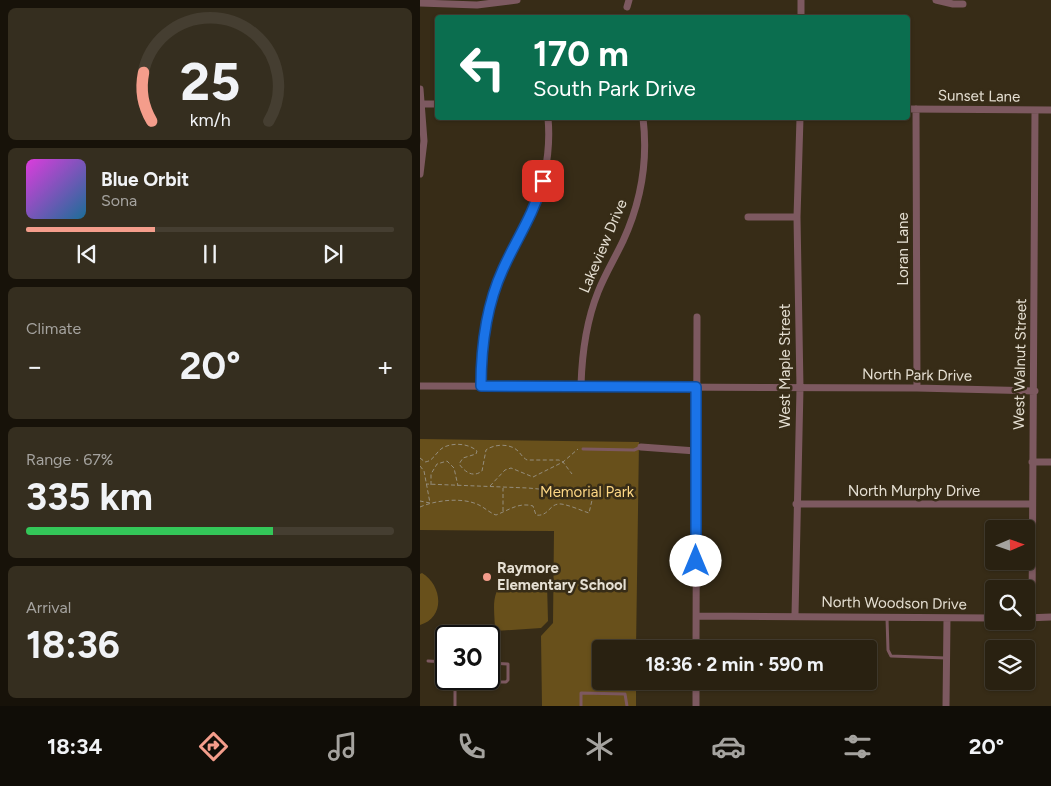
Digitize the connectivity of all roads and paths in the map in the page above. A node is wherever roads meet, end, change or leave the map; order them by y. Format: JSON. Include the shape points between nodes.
{"nodes":[{"id":1,"x":517,"y":0,"type":"edge"},
{"id":2,"x":801,"y":0,"type":"edge"},
{"id":3,"x":936,"y":0,"type":"edge"},
{"id":4,"x":420,"y":3,"type":"edge"},
{"id":5,"x":963,"y":4,"type":"dead end"},
{"id":6,"x":801,"y":15,"type":"edge"},
{"id":7,"x":420,"y":89,"type":"edge"},
{"id":8,"x":420,"y":104,"type":"edge"},
{"id":9,"x":435,"y":104,"type":"edge"},
{"id":10,"x":910,"y":109,"type":"edge"},
{"id":11,"x":916,"y":109,"type":"junction"},
{"id":12,"x":1035,"y":110,"type":"junction"},
{"id":13,"x":1051,"y":110,"type":"edge"},
{"id":14,"x":548,"y":120,"type":"edge"},
{"id":15,"x":643,"y":120,"type":"edge"},
{"id":16,"x":800,"y":120,"type":"edge"},
{"id":17,"x":420,"y":174,"type":"edge"},
{"id":18,"x":748,"y":217,"type":"dead end"},
{"id":19,"x":797,"y":217,"type":"junction"},
{"id":20,"x":698,"y":316,"type":"dead end"},
{"id":21,"x":581,"y":385,"type":"junction"},
{"id":22,"x":420,"y":386,"type":"edge"},
{"id":23,"x":481,"y":386,"type":"junction"},
{"id":24,"x":696,"y":387,"type":"junction"},
{"id":25,"x":800,"y":388,"type":"junction"},
{"id":26,"x":917,"y":388,"type":"junction"},
{"id":27,"x":1035,"y":391,"type":"junction"},
{"id":28,"x":641,"y":447,"type":"joint"},
{"id":29,"x":583,"y":450,"type":"joint"},
{"id":30,"x":696,"y":451,"type":"junction"},
{"id":31,"x":420,"y":458,"type":"edge"},
{"id":32,"x":563,"y":462,"type":"junction"},
{"id":33,"x":1032,"y":462,"type":"junction"},
{"id":34,"x":1051,"y":462,"type":"edge"},
{"id":35,"x":420,"y":466,"type":"edge"},
{"id":36,"x":572,"y":474,"type":"dead end"},
{"id":37,"x":426,"y":484,"type":"junction"},
{"id":38,"x":431,"y":485,"type":"junction"},
{"id":39,"x":458,"y":487,"type":"junction"},
{"id":40,"x":489,"y":487,"type":"junction"},
{"id":41,"x":503,"y":487,"type":"junction"},
{"id":42,"x":420,"y":501,"type":"edge"},
{"id":43,"x":430,"y":503,"type":"junction"},
{"id":44,"x":796,"y":504,"type":"junction"},
{"id":45,"x":1032,"y":504,"type":"junction"},
{"id":46,"x":420,"y":507,"type":"edge"},
{"id":47,"x":503,"y":512,"type":"junction"},
{"id":48,"x":1030,"y":580,"type":"edge"},
{"id":49,"x":696,"y":616,"type":"junction"},
{"id":50,"x":795,"y":616,"type":"junction"},
{"id":51,"x":887,"y":617,"type":"junction"},
{"id":52,"x":1051,"y":617,"type":"edge"},
{"id":53,"x":947,"y":618,"type":"junction"},
{"id":54,"x":985,"y":618,"type":"edge"},
{"id":55,"x":1035,"y":618,"type":"edge"},
{"id":56,"x":696,"y":640,"type":"edge"},
{"id":57,"x":947,"y":658,"type":"junction"},
{"id":58,"x":428,"y":661,"type":"dead end"},
{"id":59,"x":435,"y":661,"type":"edge"},
{"id":60,"x":500,"y":664,"type":"edge"},
{"id":61,"x":500,"y":682,"type":"edge"},
{"id":62,"x":455,"y":690,"type":"edge"},
{"id":63,"x":606,"y":690,"type":"edge"},
{"id":64,"x":696,"y":690,"type":"edge"},
{"id":65,"x":606,"y":693,"type":"junction"},
{"id":66,"x":455,"y":706,"type":"edge"},
{"id":67,"x":581,"y":706,"type":"edge"},
{"id":68,"x":627,"y":706,"type":"edge"},
{"id":69,"x":696,"y":706,"type":"edge"},
{"id":70,"x":946,"y":706,"type":"edge"}],
"edges":[{"from":1,"to":4,"type":"street","via":[[477,5]]},
{"from":2,"to":6,"type":"street"},
{"from":3,"to":5,"type":"street"},
{"from":7,"to":8,"type":"street"},
{"from":8,"to":9,"type":"street"},
{"from":8,"to":17,"type":"street","via":[[424,141]]},
{"from":10,"to":11,"type":"street","name":"Sunset Lane"},
{"from":11,"to":12,"type":"street","name":"Sunset Lane"},
{"from":11,"to":26,"type":"street","name":"Loran Lane"},
{"from":12,"to":13,"type":"street","name":"Sunset Lane"},
{"from":12,"to":27,"type":"street","name":"West Walnut Street"},
{"from":14,"to":23,"type":"street","via":[[546,164],[538,199],[503,269],[491,303],[483,342]]},
{"from":15,"to":21,"type":"street","name":"Lakeview Drive","via":[[644,166],[637,204],[592,310],[584,346]]},
{"from":16,"to":19,"type":"street","name":"West Maple Street"},
{"from":18,"to":19,"type":"street"},
{"from":19,"to":25,"type":"street","name":"West Maple Street"},
{"from":20,"to":24,"type":"street"},
{"from":21,"to":23,"type":"street","name":"North Park Drive"},
{"from":21,"to":24,"type":"street","name":"North Park Drive"},
{"from":22,"to":23,"type":"street","name":"North Park Drive"},
{"from":24,"to":25,"type":"street","name":"North Park Drive"},
{"from":24,"to":30,"type":"street"},
{"from":25,"to":26,"type":"street","name":"North Park Drive"},
{"from":25,"to":44,"type":"street","name":"West Maple Street"},
{"from":26,"to":27,"type":"street","name":"North Park Drive"},
{"from":27,"to":33,"type":"street","name":"West Walnut Street"},
{"from":28,"to":29,"type":"lane","via":[[634,450]]},
{"from":28,"to":30,"type":"street"},
{"from":29,"to":32,"type":"path","via":[[580,447]]},
{"from":30,"to":49,"type":"street"},
{"from":31,"to":32,"type":"path","via":[[430,461],[448,446],[468,445],[477,450],[476,454],[463,458],[459,464],[471,474],[476,474],[482,471],[486,450],[504,445],[517,450],[527,460]]},
{"from":32,"to":36,"type":"path"},
{"from":32,"to":40,"type":"path","via":[[532,476],[511,468],[505,470]]},
{"from":33,"to":34,"type":"street"},
{"from":33,"to":45,"type":"street","name":"West Walnut Street"},
{"from":35,"to":37,"type":"path"},
{"from":37,"to":38,"type":"path"},
{"from":37,"to":43,"type":"path"},
{"from":38,"to":39,"type":"path"},
{"from":38,"to":39,"type":"path","via":[[431,474],[437,464],[448,461],[454,468]]},
{"from":39,"to":40,"type":"path"},
{"from":40,"to":41,"type":"path"},
{"from":41,"to":47,"type":"path"},
{"from":41,"to":47,"type":"path","via":[[593,494],[589,512],[560,504],[552,506],[547,514],[541,516],[527,504],[519,504]]},
{"from":42,"to":43,"type":"path"},
{"from":43,"to":46,"type":"path"},
{"from":43,"to":47,"type":"path","via":[[463,501],[477,504],[496,515]]},
{"from":44,"to":45,"type":"street","name":"North Murphy Drive"},
{"from":44,"to":50,"type":"street","name":"West Maple Street"},
{"from":45,"to":48,"type":"street","name":"West Walnut Street"},
{"from":49,"to":50,"type":"street","name":"North Woodson Drive"},
{"from":49,"to":56,"type":"street"},
{"from":50,"to":51,"type":"street","name":"North Woodson Drive"},
{"from":51,"to":53,"type":"street","name":"North Woodson Drive"},
{"from":51,"to":57,"type":"lane","via":[[891,656]]},
{"from":52,"to":55,"type":"street"},
{"from":53,"to":54,"type":"street","name":"North Woodson Drive"},
{"from":53,"to":57,"type":"street"},
{"from":57,"to":70,"type":"street"},
{"from":58,"to":59,"type":"lane"},
{"from":60,"to":61,"type":"lane","via":[[508,664],[508,680]]},
{"from":62,"to":66,"type":"lane"},
{"from":63,"to":65,"type":"path"},
{"from":64,"to":69,"type":"street"},
{"from":65,"to":67,"type":"lane","via":[[581,693]]},
{"from":65,"to":68,"type":"lane","via":[[625,694]]}]}
